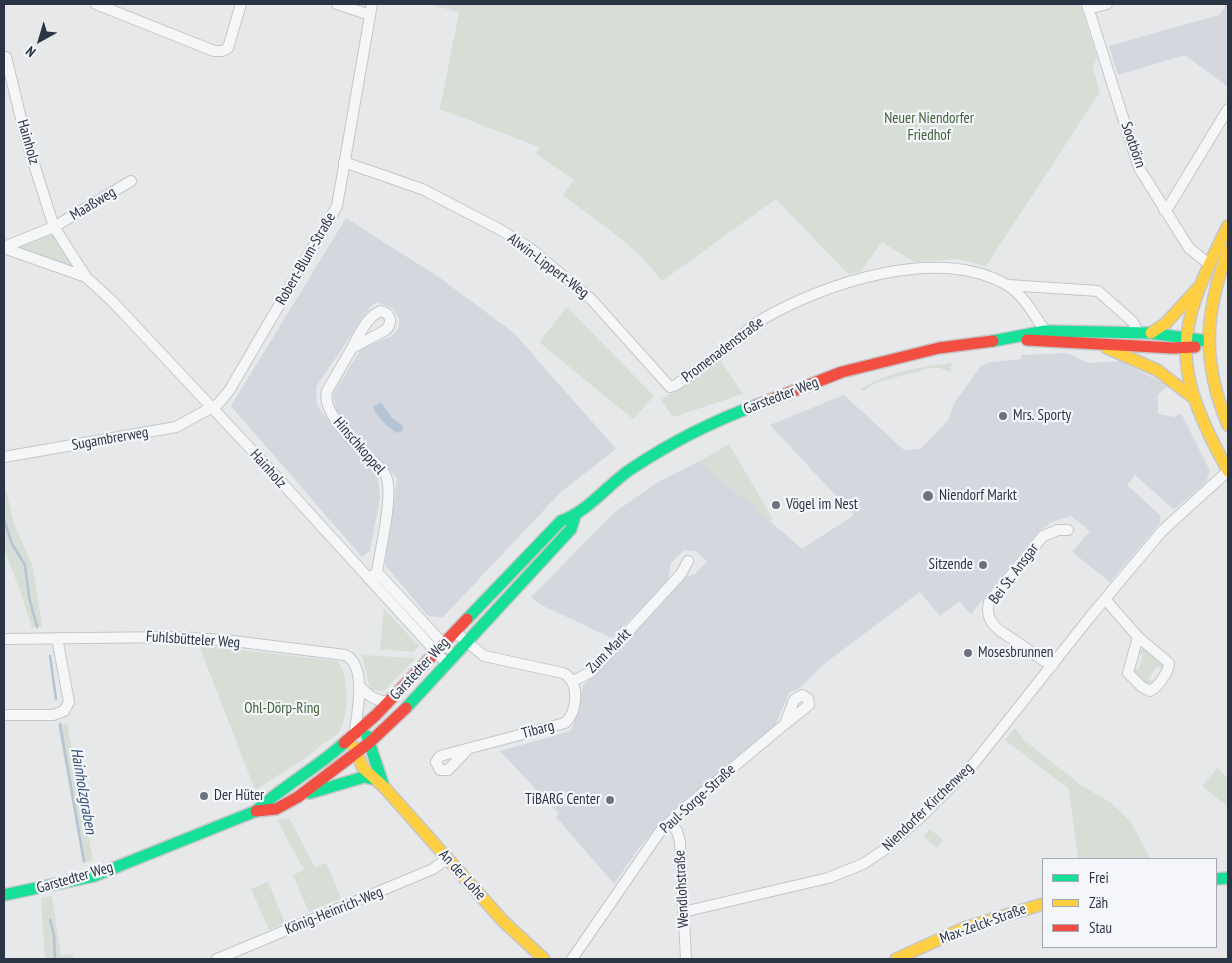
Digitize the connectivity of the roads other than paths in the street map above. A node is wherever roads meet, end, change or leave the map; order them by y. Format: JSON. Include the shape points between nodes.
{"nodes":[{"id":1,"x":96,"y":4,"type":"edge"},
{"id":2,"x":240,"y":4,"type":"edge"},
{"id":3,"x":338,"y":4,"type":"edge"},
{"id":4,"x":372,"y":4,"type":"edge"},
{"id":5,"x":1107,"y":4,"type":"edge"},
{"id":6,"x":1087,"y":6,"type":"edge"},
{"id":7,"x":370,"y":14,"type":"junction"},
{"id":8,"x":6,"y":57,"type":"dead end"},
{"id":9,"x":1228,"y":109,"type":"edge"},
{"id":10,"x":344,"y":162,"type":"junction"},
{"id":11,"x":131,"y":181,"type":"dead end"},
{"id":12,"x":1164,"y":210,"type":"junction"},
{"id":13,"x":1228,"y":226,"type":"edge"},
{"id":14,"x":54,"y":227,"type":"junction"},
{"id":15,"x":4,"y":248,"type":"edge"},
{"id":16,"x":1228,"y":251,"type":"edge"},
{"id":17,"x":1209,"y":264,"type":"junction"},
{"id":18,"x":86,"y":277,"type":"junction"},
{"id":19,"x":1008,"y":285,"type":"junction"},
{"id":20,"x":1199,"y":287,"type":"junction"},
{"id":21,"x":1045,"y":331,"type":"junction"},
{"id":22,"x":1138,"y":332,"type":"junction"},
{"id":23,"x":1150,"y":333,"type":"junction"},
{"id":24,"x":1014,"y":338,"type":"junction"},
{"id":25,"x":1207,"y":341,"type":"junction"},
{"id":26,"x":1185,"y":342,"type":"junction"},
{"id":27,"x":1097,"y":344,"type":"junction"},
{"id":28,"x":352,"y":348,"type":"dead end"},
{"id":29,"x":668,"y":386,"type":"joint"},
{"id":30,"x":1195,"y":399,"type":"junction"},
{"id":31,"x":212,"y":408,"type":"junction"},
{"id":32,"x":1228,"y":426,"type":"edge"},
{"id":33,"x":4,"y":458,"type":"edge"},
{"id":34,"x":1228,"y":471,"type":"edge"},
{"id":35,"x":575,"y":516,"type":"junction"},
{"id":36,"x":1068,"y":530,"type":"dead end"},
{"id":37,"x":688,"y":561,"type":"dead end"},
{"id":38,"x":373,"y":575,"type":"junction"},
{"id":39,"x":1105,"y":599,"type":"junction"},
{"id":40,"x":455,"y":632,"type":"junction"},
{"id":41,"x":1138,"y":637,"type":"junction"},
{"id":42,"x":57,"y":638,"type":"junction"},
{"id":43,"x":4,"y":639,"type":"edge"},
{"id":44,"x":467,"y":643,"type":"junction"},
{"id":45,"x":440,"y":649,"type":"junction"},
{"id":46,"x":451,"y":660,"type":"junction"},
{"id":47,"x":1052,"y":666,"type":"junction"},
{"id":48,"x":573,"y":681,"type":"junction"},
{"id":49,"x":359,"y":685,"type":"junction"},
{"id":50,"x":389,"y":702,"type":"junction"},
{"id":51,"x":358,"y":704,"type":"junction"},
{"id":52,"x":4,"y":715,"type":"edge"},
{"id":53,"x":785,"y":724,"type":"dead end"},
{"id":54,"x":365,"y":726,"type":"junction"},
{"id":55,"x":354,"y":736,"type":"junction"},
{"id":56,"x":369,"y":743,"type":"junction"},
{"id":57,"x":468,"y":749,"type":"dead end"},
{"id":58,"x":355,"y":755,"type":"junction"},
{"id":59,"x":373,"y":779,"type":"junction"},
{"id":60,"x":384,"y":787,"type":"junction"},
{"id":61,"x":298,"y":797,"type":"junction"},
{"id":62,"x":256,"y":811,"type":"junction"},
{"id":63,"x":670,"y":822,"type":"junction"},
{"id":64,"x":448,"y":858,"type":"junction"},
{"id":65,"x":4,"y":895,"type":"edge"},
{"id":66,"x":1042,"y":904,"type":"edge"},
{"id":67,"x":683,"y":912,"type":"junction"},
{"id":68,"x":217,"y":959,"type":"edge"},
{"id":69,"x":544,"y":959,"type":"edge"},
{"id":70,"x":572,"y":959,"type":"edge"},
{"id":71,"x":686,"y":959,"type":"edge"},
{"id":72,"x":896,"y":959,"type":"edge"}],
"edges":[{"from":1,"to":2,"type":"street","via":[[214,51],[222,51],[228,48]]},
{"from":3,"to":7,"type":"street"},
{"from":4,"to":7,"type":"street","name":"Robert-Blum-Straße"},
{"from":5,"to":6,"type":"street","name":"Sootbörn"},
{"from":6,"to":12,"type":"street","name":"Sootbörn","via":[[1139,168]]},
{"from":7,"to":10,"type":"street","name":"Robert-Blum-Straße"},
{"from":8,"to":14,"type":"street","name":"Hainholz","via":[[26,139]]},
{"from":9,"to":12,"type":"street"},
{"from":10,"to":29,"type":"street","name":"Alwin-Lippert-Weg","via":[[422,189],[530,248],[592,299]]},
{"from":10,"to":31,"type":"street","name":"Robert-Blum-Straße","via":[[337,206],[326,228],[229,391]]},
{"from":11,"to":14,"type":"street","name":"Maaßweg"},
{"from":12,"to":17,"type":"street","name":"Sootbörn","via":[[1191,251]]},
{"from":13,"to":17,"type":"main road"},
{"from":14,"to":15,"type":"street","name":"Maaßweg"},
{"from":14,"to":18,"type":"street","name":"Hainholz"},
{"from":15,"to":18,"type":"street","name":"Hainholz"},
{"from":16,"to":25,"type":"main road","via":[[1214,292]]},
{"from":17,"to":20,"type":"main road"},
{"from":18,"to":31,"type":"street","name":"Hainholz","via":[[152,342]]},
{"from":19,"to":21,"type":"street","name":"Promenadenstraße","via":[[1024,300]]},
{"from":19,"to":22,"type":"street","name":"Promenadenstraße","via":[[1098,291],[1133,322]]},
{"from":19,"to":29,"type":"street","name":"Promenadenstraße","via":[[978,272],[940,268],[870,276],[836,286],[797,300],[758,321],[676,385]]},
{"from":20,"to":23,"type":"main road","via":[[1169,322]]},
{"from":20,"to":26,"type":"main road"},
{"from":21,"to":22,"type":"main road","name":"Garstedter Weg"},
{"from":21,"to":24,"type":"main road","name":"Garstedter Weg"},
{"from":22,"to":23,"type":"main road","name":"Garstedter Weg"},
{"from":23,"to":26,"type":"main road","name":"Garstedter Weg"},
{"from":24,"to":27,"type":"main road","name":"Garstedter Weg"},
{"from":24,"to":35,"type":"main road","name":"Garstedter Weg","via":[[954,345],[890,359],[842,372],[752,406],[670,444],[629,470]]},
{"from":25,"to":26,"type":"main road","name":"Garstedter Weg"},
{"from":25,"to":32,"type":"main road","via":[[1213,385]]},
{"from":26,"to":27,"type":"main road","name":"Garstedter Weg"},
{"from":26,"to":30,"type":"main road"},
{"from":27,"to":30,"type":"main road","via":[[1157,370]]},
{"from":28,"to":38,"type":"street","name":"Hinschkoppel","via":[[325,399],[336,421],[387,477],[389,496]]},
{"from":30,"to":34,"type":"main road","via":[[1200,416]]},
{"from":31,"to":33,"type":"street","name":"Sugambrerweg","via":[[176,427]]},
{"from":31,"to":38,"type":"street","name":"Hainholz"},
{"from":34,"to":39,"type":"street","name":"Niendorfer Kirchenweg","via":[[1162,531]]},
{"from":35,"to":40,"type":"main road","name":"Garstedter Weg","via":[[561,521]]},
{"from":35,"to":44,"type":"main road","name":"Garstedter Weg","via":[[571,529]]},
{"from":36,"to":47,"type":"street","name":"Bei St. Ansgar","via":[[1043,536],[989,602],[988,608],[992,624]]},
{"from":37,"to":48,"type":"street","name":"Zum Markt","via":[[681,574],[590,672]]},
{"from":38,"to":45,"type":"street","name":"Hainholz"},
{"from":39,"to":41,"type":"street"},
{"from":39,"to":47,"type":"street","name":"Niendorfer Kirchenweg"},
{"from":40,"to":44,"type":"street","name":"Zum Markt"},
{"from":40,"to":45,"type":"main road","name":"Garstedter Weg"},
{"from":41,"to":41,"type":"street","via":[[1128,672],[1150,691],[1169,668],[1169,663]]},
{"from":42,"to":43,"type":"street","name":"Fuhlsbütteler Weg"},
{"from":42,"to":49,"type":"street","name":"Fuhlsbütteler Weg","via":[[171,637],[341,654],[349,656],[356,664]]},
{"from":42,"to":52,"type":"street","via":[[69,702],[64,711],[53,715]]},
{"from":44,"to":46,"type":"main road","name":"Garstedter Weg"},
{"from":44,"to":48,"type":"street","name":"Zum Markt","via":[[484,656],[563,673]]},
{"from":45,"to":46,"type":"street","name":"Hainholz"},
{"from":45,"to":50,"type":"main road","name":"Garstedter Weg"},
{"from":46,"to":56,"type":"main road","name":"Garstedter Weg"},
{"from":47,"to":67,"type":"street","name":"Niendorfer Kirchenweg","via":[[956,783],[911,827],[868,862],[828,878]]},
{"from":48,"to":57,"type":"street","name":"Tibarg","via":[[575,692],[571,715],[565,723]]},
{"from":49,"to":50,"type":"street","via":[[367,696]]},
{"from":49,"to":51,"type":"street","name":"Fuhlsbütteler Weg"},
{"from":50,"to":54,"type":"main road","name":"Garstedter Weg"},
{"from":51,"to":54,"type":"street","name":"Fuhlsbütteler Weg"},
{"from":51,"to":55,"type":"street","name":"Fuhlsbütteler Weg"},
{"from":53,"to":63,"type":"street","name":"Paul-Sorge-Straße"},
{"from":54,"to":55,"type":"main road","name":"Garstedter Weg"},
{"from":54,"to":56,"type":"main road","name":"An der Lohe"},
{"from":55,"to":58,"type":"main road"},
{"from":55,"to":62,"type":"main road","name":"Garstedter Weg"},
{"from":56,"to":58,"type":"main road","name":"Garstedter Weg"},
{"from":56,"to":60,"type":"main road","name":"An der Lohe"},
{"from":58,"to":59,"type":"main road","name":"An der Lohe"},
{"from":58,"to":61,"type":"main road","name":"Garstedter Weg"},
{"from":59,"to":60,"type":"main road","name":"An der Lohe"},
{"from":59,"to":61,"type":"main road","name":"Garstedter Weg","via":[[357,779]]},
{"from":60,"to":64,"type":"main road","name":"An der Lohe"},
{"from":61,"to":62,"type":"main road","name":"Garstedter Weg","via":[[276,809]]},
{"from":62,"to":65,"type":"main road","name":"Garstedter Weg","via":[[94,876]]},
{"from":63,"to":67,"type":"street","name":"Wendlohstraße","via":[[680,842]]},
{"from":63,"to":70,"type":"street","name":"Paul-Sorge-Straße","via":[[650,845]]},
{"from":64,"to":68,"type":"street","name":"König-Heinrich-Weg","via":[[424,873]]},
{"from":64,"to":69,"type":"main road","name":"An der Lohe","via":[[503,921]]},
{"from":66,"to":72,"type":"main road","name":"Max-Zelck-Straße","via":[[964,928]]},
{"from":67,"to":71,"type":"street","name":"Wendlohstraße"}]}
